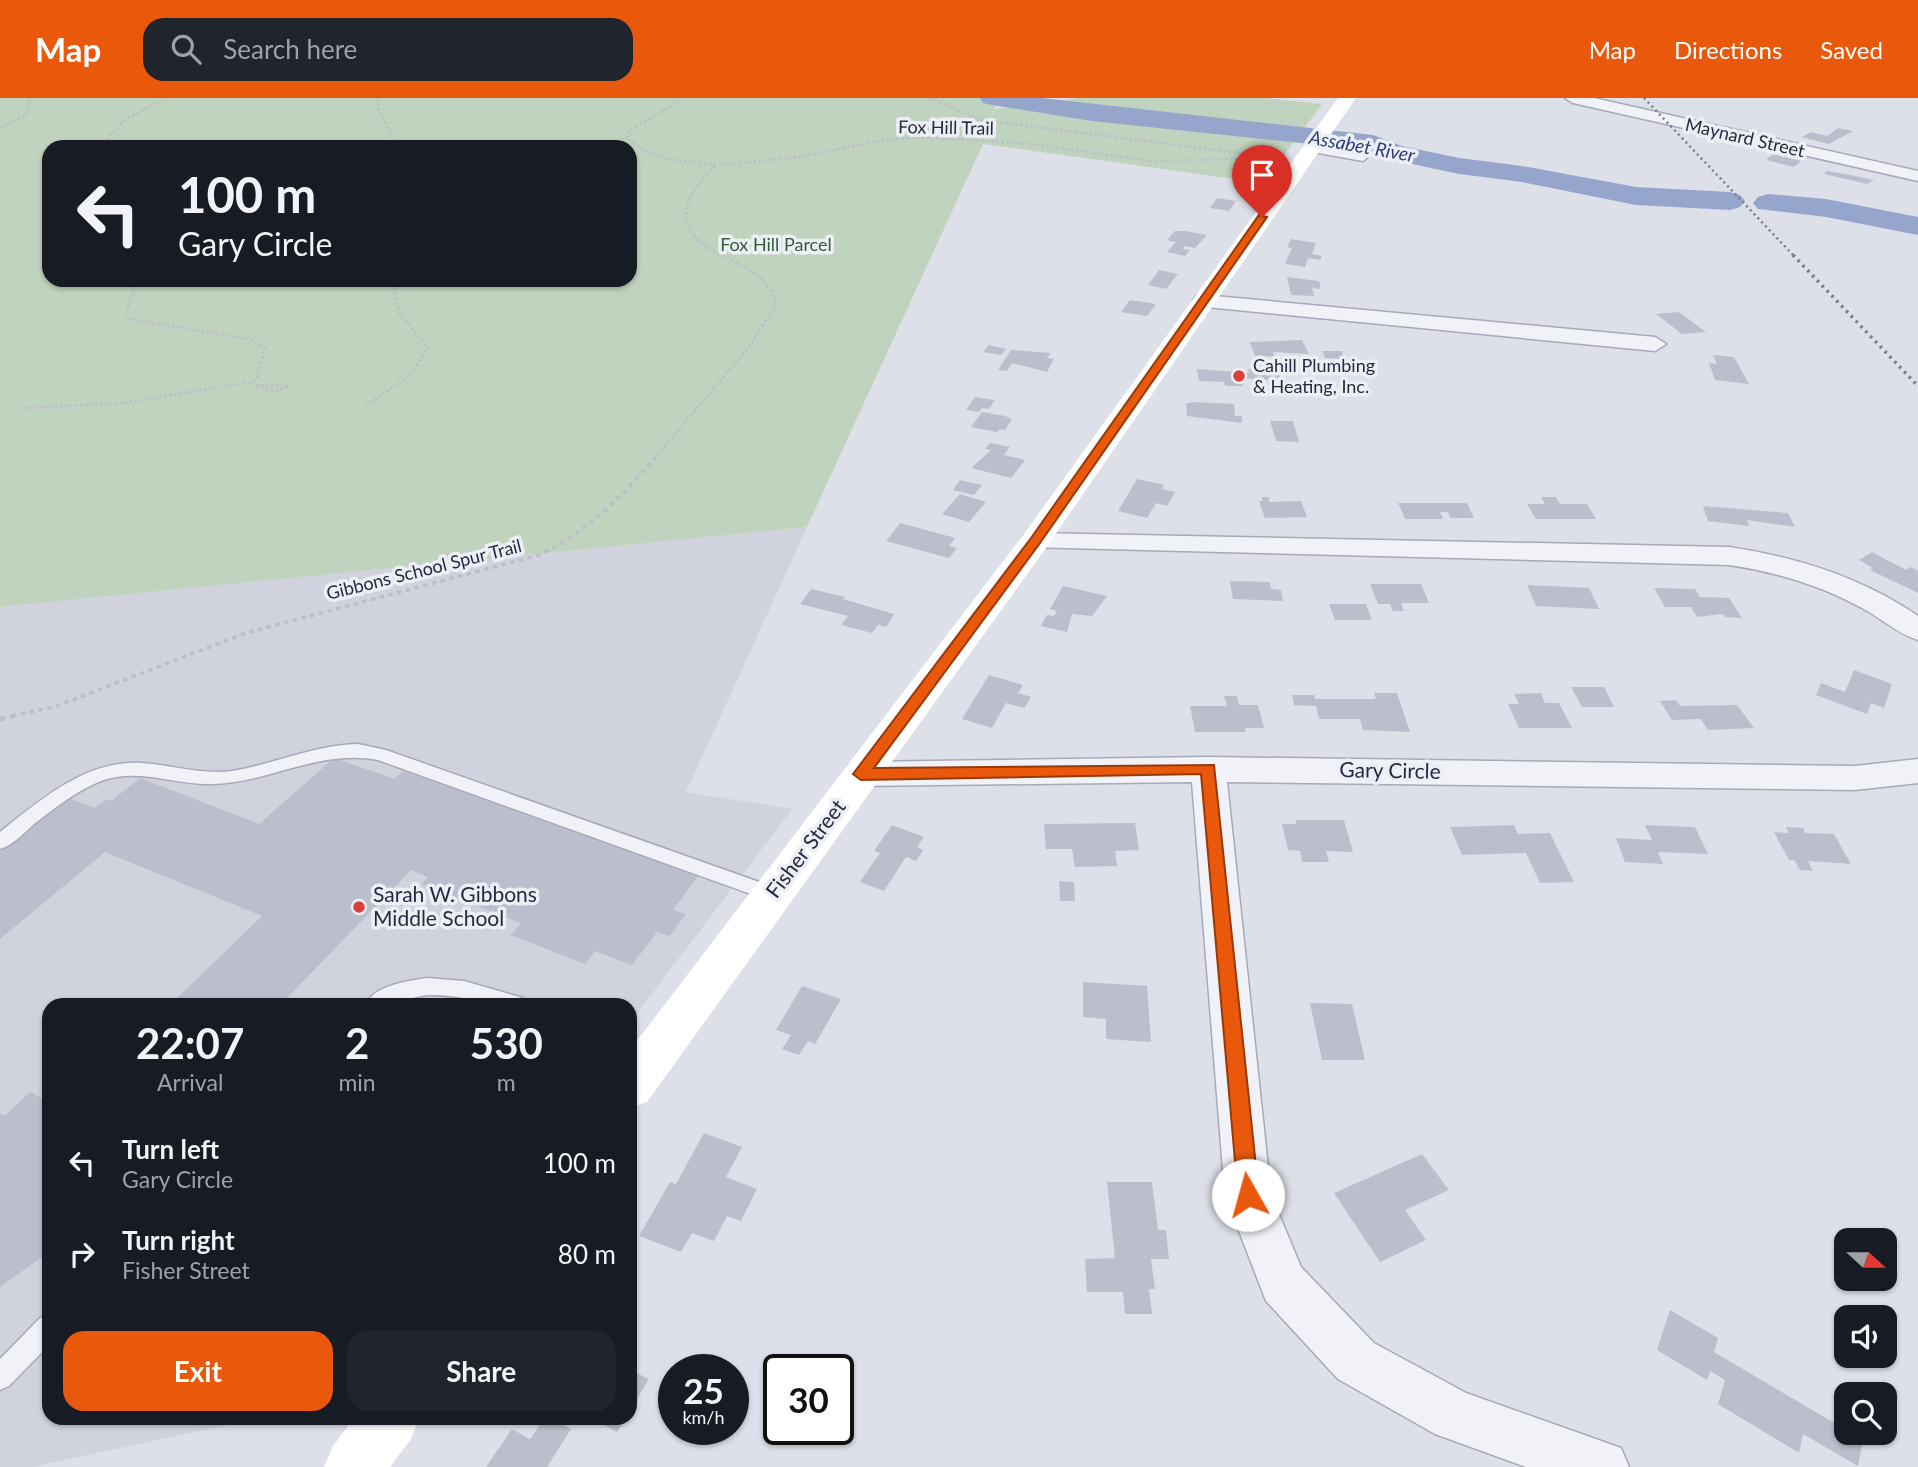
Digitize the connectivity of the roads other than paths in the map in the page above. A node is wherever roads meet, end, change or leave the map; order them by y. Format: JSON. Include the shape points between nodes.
{"nodes":[{"id":1,"x":1347,"y":98,"type":"edge"},
{"id":2,"x":1573,"y":98,"type":"edge"},
{"id":3,"x":1313,"y":145,"type":"junction"},
{"id":4,"x":1363,"y":158,"type":"dead end"},
{"id":5,"x":1918,"y":176,"type":"edge"},
{"id":6,"x":1204,"y":301,"type":"junction"},
{"id":7,"x":1655,"y":344,"type":"dead end"},
{"id":8,"x":1035,"y":541,"type":"junction"},
{"id":9,"x":1918,"y":630,"type":"edge"},
{"id":10,"x":1208,"y":769,"type":"junction"},
{"id":11,"x":1918,"y":771,"type":"edge"},
{"id":12,"x":861,"y":774,"type":"junction"},
{"id":13,"x":0,"y":842,"type":"edge"},
{"id":14,"x":772,"y":894,"type":"junction"},
{"id":15,"x":391,"y":998,"type":"edge"},
{"id":16,"x":499,"y":998,"type":"edge"},
{"id":17,"x":641,"y":1053,"type":"edge"},
{"id":18,"x":42,"y":1334,"type":"edge"},
{"id":19,"x":0,"y":1377,"type":"edge"},
{"id":20,"x":385,"y":1425,"type":"edge"},
{"id":21,"x":354,"y":1467,"type":"edge"},
{"id":22,"x":1602,"y":1467,"type":"edge"}],
"edges":[{"from":1,"to":3,"type":"main road","name":"Fisher Street"},
{"from":2,"to":5,"type":"street","name":"Maynard Street"},
{"from":3,"to":4,"type":"lane"},
{"from":3,"to":6,"type":"main road","name":"Fisher Street"},
{"from":6,"to":7,"type":"street"},
{"from":6,"to":8,"type":"main road","name":"Fisher Street"},
{"from":8,"to":9,"type":"street","via":[[1729,556],[1830,581],[1878,603]]},
{"from":8,"to":12,"type":"main road","name":"Fisher Street"},
{"from":10,"to":11,"type":"street","name":"Gary Circle","via":[[1855,778]]},
{"from":10,"to":12,"type":"street","name":"Gary Circle"},
{"from":10,"to":22,"type":"street","via":[[1248,1195],[1283,1284],[1356,1361],[1454,1415]]},
{"from":12,"to":14,"type":"main road","name":"Fisher Street"},
{"from":13,"to":14,"type":"lane","via":[[80,784],[118,770],[139,767],[228,777],[263,771],[315,752],[350,748],[380,754]]},
{"from":14,"to":17,"type":"main road","name":"Fisher Street"},
{"from":15,"to":16,"type":"lane","via":[[416,988],[446,987]]},
{"from":18,"to":19,"type":"lane"},
{"from":20,"to":21,"type":"main road"}]}
